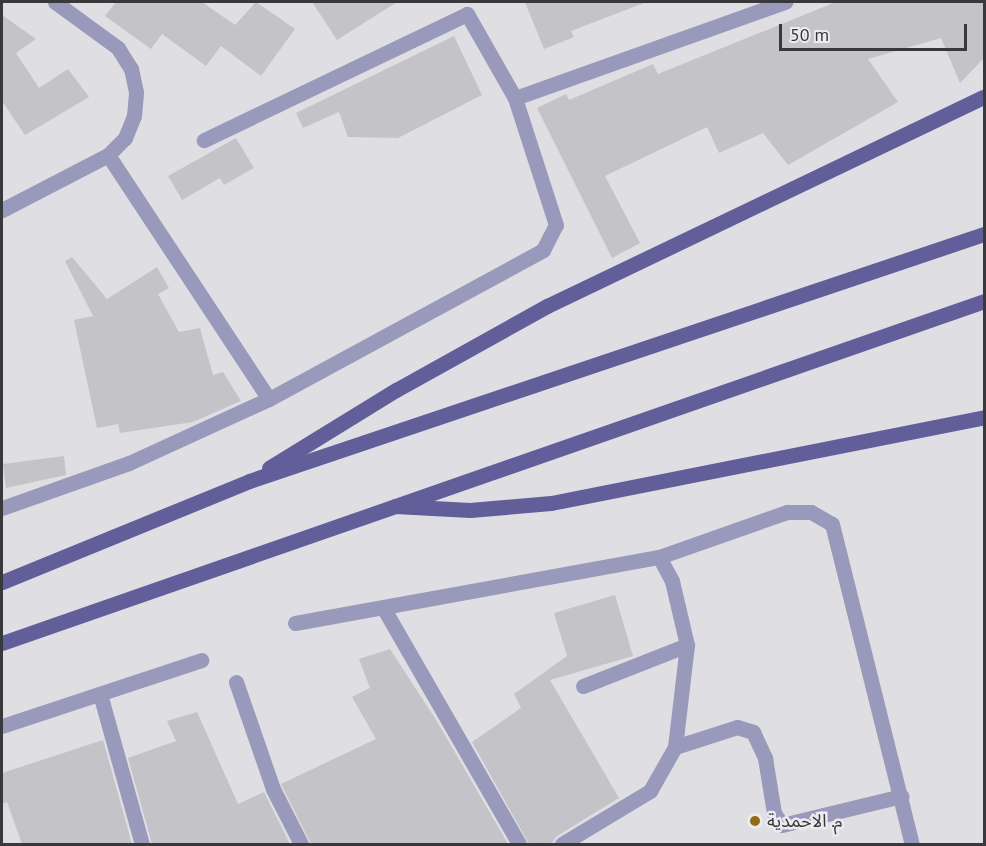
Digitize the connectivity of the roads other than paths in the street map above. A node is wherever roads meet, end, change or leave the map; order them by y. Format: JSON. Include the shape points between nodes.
{"nodes":[{"id":1,"x":55,"y":2,"type":"edge"},
{"id":2,"x":785,"y":2,"type":"edge"},
{"id":3,"x":750,"y":8,"type":"edge"},
{"id":4,"x":984,"y":88,"type":"edge"},
{"id":5,"x":984,"y":97,"type":"edge"},
{"id":6,"x":515,"y":98,"type":"junction"},
{"id":7,"x":957,"y":106,"type":"junction"},
{"id":8,"x":204,"y":140,"type":"dead end"},
{"id":9,"x":108,"y":155,"type":"junction"},
{"id":10,"x":2,"y":210,"type":"edge"},
{"id":11,"x":984,"y":234,"type":"edge"},
{"id":12,"x":984,"y":301,"type":"edge"},
{"id":13,"x":269,"y":399,"type":"junction"},
{"id":14,"x":984,"y":417,"type":"edge"},
{"id":15,"x":249,"y":481,"type":"junction"},
{"id":16,"x":389,"y":506,"type":"junction"},
{"id":17,"x":2,"y":508,"type":"edge"},
{"id":18,"x":659,"y":557,"type":"junction"},
{"id":19,"x":2,"y":582,"type":"edge"},
{"id":20,"x":384,"y":609,"type":"junction"},
{"id":21,"x":295,"y":622,"type":"dead end"},
{"id":22,"x":2,"y":643,"type":"edge"},
{"id":23,"x":687,"y":645,"type":"junction"},
{"id":24,"x":201,"y":660,"type":"dead end"},
{"id":25,"x":236,"y":682,"type":"dead end"},
{"id":26,"x":583,"y":686,"type":"dead end"},
{"id":27,"x":100,"y":694,"type":"junction"},
{"id":28,"x":2,"y":726,"type":"edge"},
{"id":29,"x":675,"y":747,"type":"junction"},
{"id":30,"x":902,"y":796,"type":"junction"},
{"id":31,"x":142,"y":844,"type":"edge"},
{"id":32,"x":301,"y":844,"type":"edge"},
{"id":33,"x":519,"y":844,"type":"edge"},
{"id":34,"x":562,"y":844,"type":"edge"},
{"id":35,"x":912,"y":844,"type":"edge"}],
"edges":[{"from":1,"to":9,"type":"street","via":[[118,48],[131,69],[136,92],[134,116],[125,138]]},
{"from":2,"to":3,"type":"street"},
{"from":3,"to":6,"type":"street"},
{"from":4,"to":7,"type":"main road"},
{"from":5,"to":7,"type":"main road"},
{"from":6,"to":8,"type":"street","via":[[468,14]]},
{"from":6,"to":13,"type":"street","via":[[554,210],[556,225],[543,250]]},
{"from":7,"to":15,"type":"main road","via":[[546,306],[396,390]]},
{"from":9,"to":10,"type":"street"},
{"from":9,"to":13,"type":"street"},
{"from":11,"to":15,"type":"main road"},
{"from":12,"to":16,"type":"main road"},
{"from":13,"to":17,"type":"street","via":[[129,463]]},
{"from":14,"to":16,"type":"main road","via":[[551,503],[470,510]]},
{"from":15,"to":19,"type":"main road"},
{"from":16,"to":22,"type":"main road"},
{"from":18,"to":20,"type":"street"},
{"from":18,"to":23,"type":"street","via":[[672,581]]},
{"from":18,"to":30,"type":"street","via":[[787,512],[811,512],[832,524]]},
{"from":20,"to":21,"type":"street"},
{"from":20,"to":33,"type":"street"},
{"from":23,"to":26,"type":"street"},
{"from":23,"to":29,"type":"street"},
{"from":24,"to":27,"type":"street"},
{"from":25,"to":32,"type":"street","via":[[273,789]]},
{"from":27,"to":28,"type":"street"},
{"from":27,"to":31,"type":"street"},
{"from":29,"to":30,"type":"street","via":[[737,727],[753,732],[765,758],[774,813],[782,825]]},
{"from":29,"to":34,"type":"street","via":[[650,791]]},
{"from":30,"to":35,"type":"street"}]}
